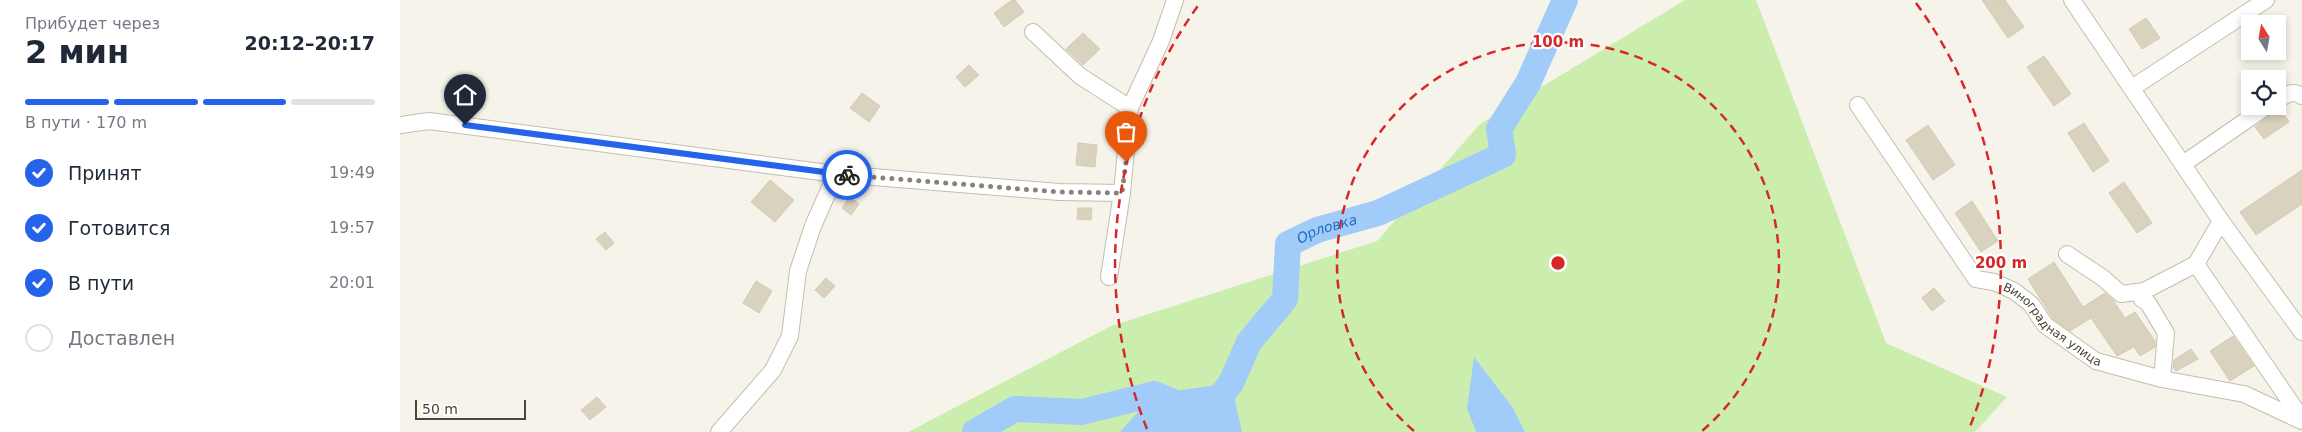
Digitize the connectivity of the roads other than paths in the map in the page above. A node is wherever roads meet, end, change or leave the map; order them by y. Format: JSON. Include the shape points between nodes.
{"nodes":[{"id":1,"x":1175,"y":0,"type":"edge"},
{"id":2,"x":2072,"y":0,"type":"edge"},
{"id":3,"x":2266,"y":0,"type":"edge"},
{"id":4,"x":1033,"y":32,"type":"dead end"},
{"id":5,"x":2132,"y":88,"type":"junction"},
{"id":6,"x":2286,"y":94,"type":"edge"},
{"id":7,"x":2302,"y":96,"type":"edge"},
{"id":8,"x":1858,"y":105,"type":"dead end"},
{"id":9,"x":1130,"y":108,"type":"junction"},
{"id":10,"x":2255,"y":115,"type":"edge"},
{"id":11,"x":400,"y":125,"type":"edge"},
{"id":12,"x":2183,"y":164,"type":"junction"},
{"id":13,"x":836,"y":174,"type":"junction"},
{"id":14,"x":1122,"y":193,"type":"junction"},
{"id":15,"x":2221,"y":221,"type":"junction"},
{"id":16,"x":2067,"y":254,"type":"dead end"},
{"id":17,"x":2196,"y":264,"type":"junction"},
{"id":18,"x":1109,"y":277,"type":"dead end"},
{"id":19,"x":2144,"y":290,"type":"junction"},
{"id":20,"x":2302,"y":332,"type":"edge"},
{"id":21,"x":2162,"y":379,"type":"junction"},
{"id":22,"x":2302,"y":420,"type":"edge"},
{"id":23,"x":720,"y":432,"type":"edge"}],
"edges":[{"from":1,"to":9,"type":"street","via":[[1161,41]]},
{"from":2,"to":5,"type":"street"},
{"from":3,"to":5,"type":"street"},
{"from":4,"to":9,"type":"street","via":[[1080,76]]},
{"from":5,"to":12,"type":"street"},
{"from":6,"to":7,"type":"street","via":[[2294,92]]},
{"from":8,"to":21,"type":"street","name":"Виноградная улица","via":[[1976,279],[1994,282],[2014,291],[2031,304],[2045,325],[2096,361]]},
{"from":9,"to":14,"type":"street"},
{"from":10,"to":12,"type":"street"},
{"from":11,"to":13,"type":"street","via":[[429,121]]},
{"from":12,"to":15,"type":"street"},
{"from":13,"to":14,"type":"street","via":[[1059,192]]},
{"from":13,"to":23,"type":"street","via":[[798,271],[790,336],[773,370]]},
{"from":14,"to":18,"type":"street"},
{"from":15,"to":17,"type":"street"},
{"from":15,"to":20,"type":"street"},
{"from":16,"to":19,"type":"street","via":[[2121,294]]},
{"from":17,"to":19,"type":"street"},
{"from":17,"to":22,"type":"street"},
{"from":19,"to":21,"type":"street","via":[[2142,299],[2148,303],[2166,333]]},
{"from":21,"to":22,"type":"street","name":"Виноградная улица","via":[[2244,394]]}]}
